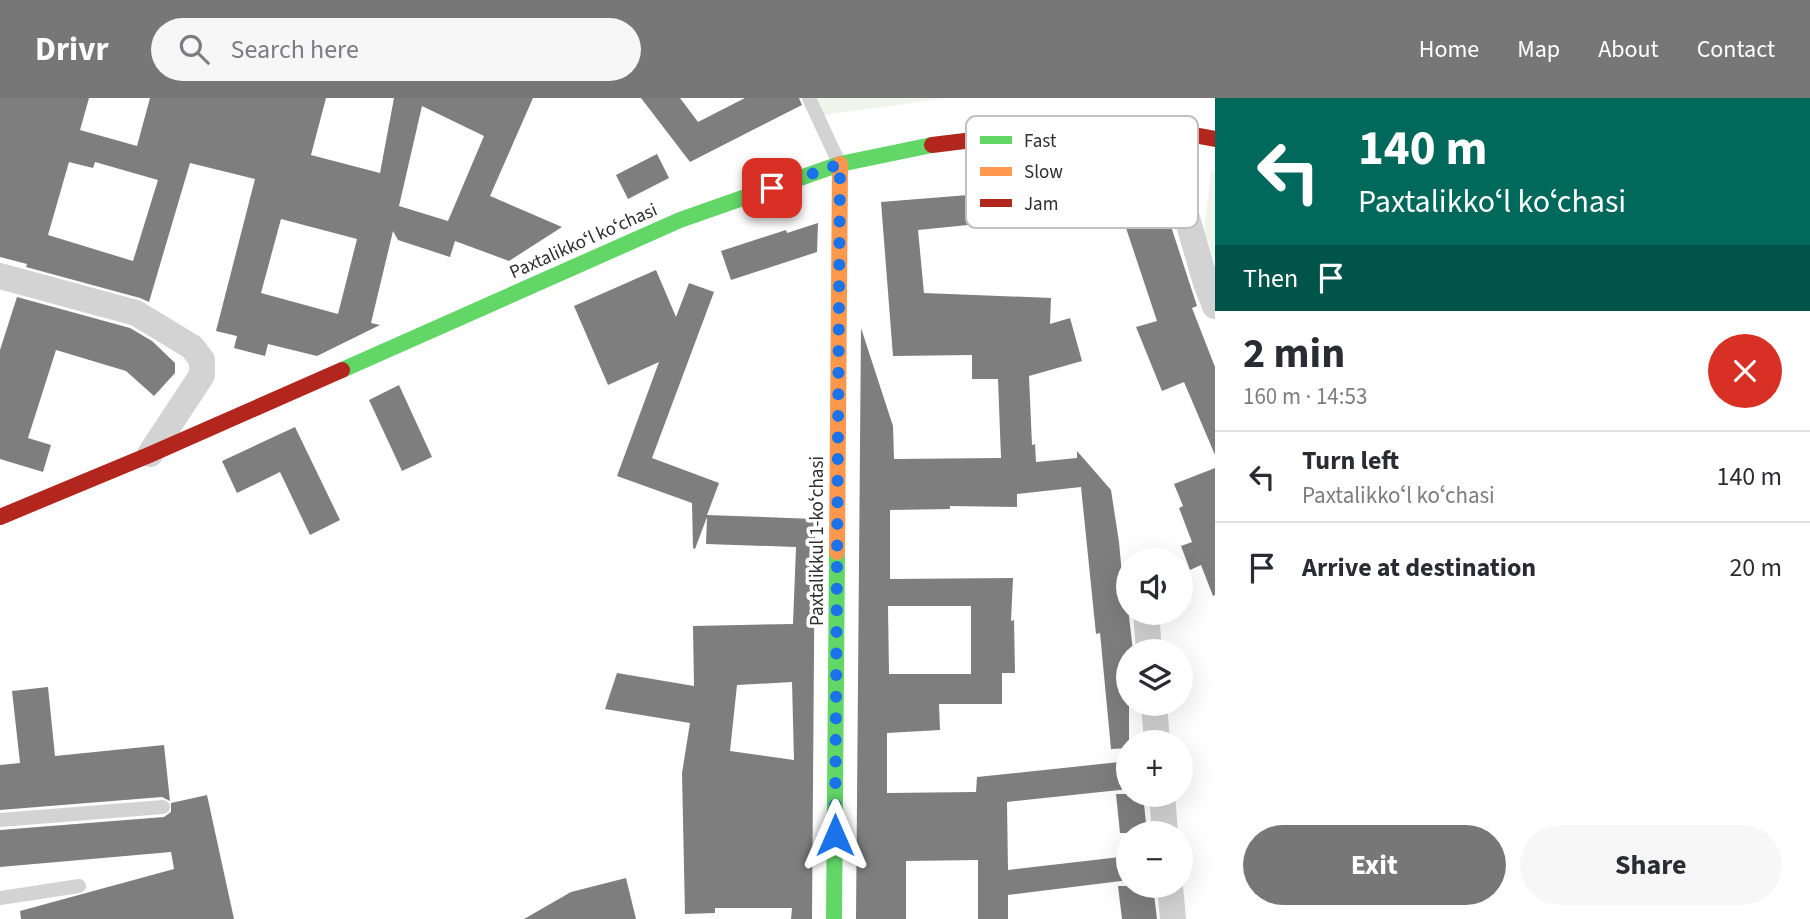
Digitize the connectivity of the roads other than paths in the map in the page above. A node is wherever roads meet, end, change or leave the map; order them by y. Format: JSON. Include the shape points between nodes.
{"nodes":[{"id":1,"x":809,"y":98,"type":"edge"},
{"id":2,"x":966,"y":141,"type":"edge"},
{"id":3,"x":840,"y":164,"type":"junction"},
{"id":4,"x":1190,"y":228,"type":"edge"},
{"id":5,"x":0,"y":276,"type":"edge"},
{"id":6,"x":1215,"y":306,"type":"edge"},
{"id":7,"x":149,"y":455,"type":"junction"},
{"id":8,"x":0,"y":517,"type":"edge"},
{"id":9,"x":163,"y":807,"type":"dead end"},
{"id":10,"x":0,"y":820,"type":"edge"},
{"id":11,"x":79,"y":886,"type":"dead end"},
{"id":12,"x":0,"y":898,"type":"edge"},
{"id":13,"x":1171,"y":898,"type":"edge"},
{"id":14,"x":834,"y":919,"type":"edge"},
{"id":15,"x":1173,"y":919,"type":"edge"}],
"edges":[{"from":1,"to":3,"type":"lane"},
{"from":2,"to":3,"type":"street","name":"Paxtalikkoʻl koʻchasi"},
{"from":3,"to":7,"type":"street","name":"Paxtalikkoʻl koʻchasi","via":[[680,220]]},
{"from":3,"to":14,"type":"street","name":"Paxtalikkul 1-koʻchasi"},
{"from":4,"to":6,"type":"street"},
{"from":5,"to":7,"type":"street","via":[[136,313],[192,347],[202,360],[202,375]]},
{"from":7,"to":8,"type":"street","name":"Paxtalikkoʻl koʻchasi"},
{"from":9,"to":10,"type":"lane"},
{"from":11,"to":12,"type":"lane"},
{"from":13,"to":15,"type":"street"}]}
